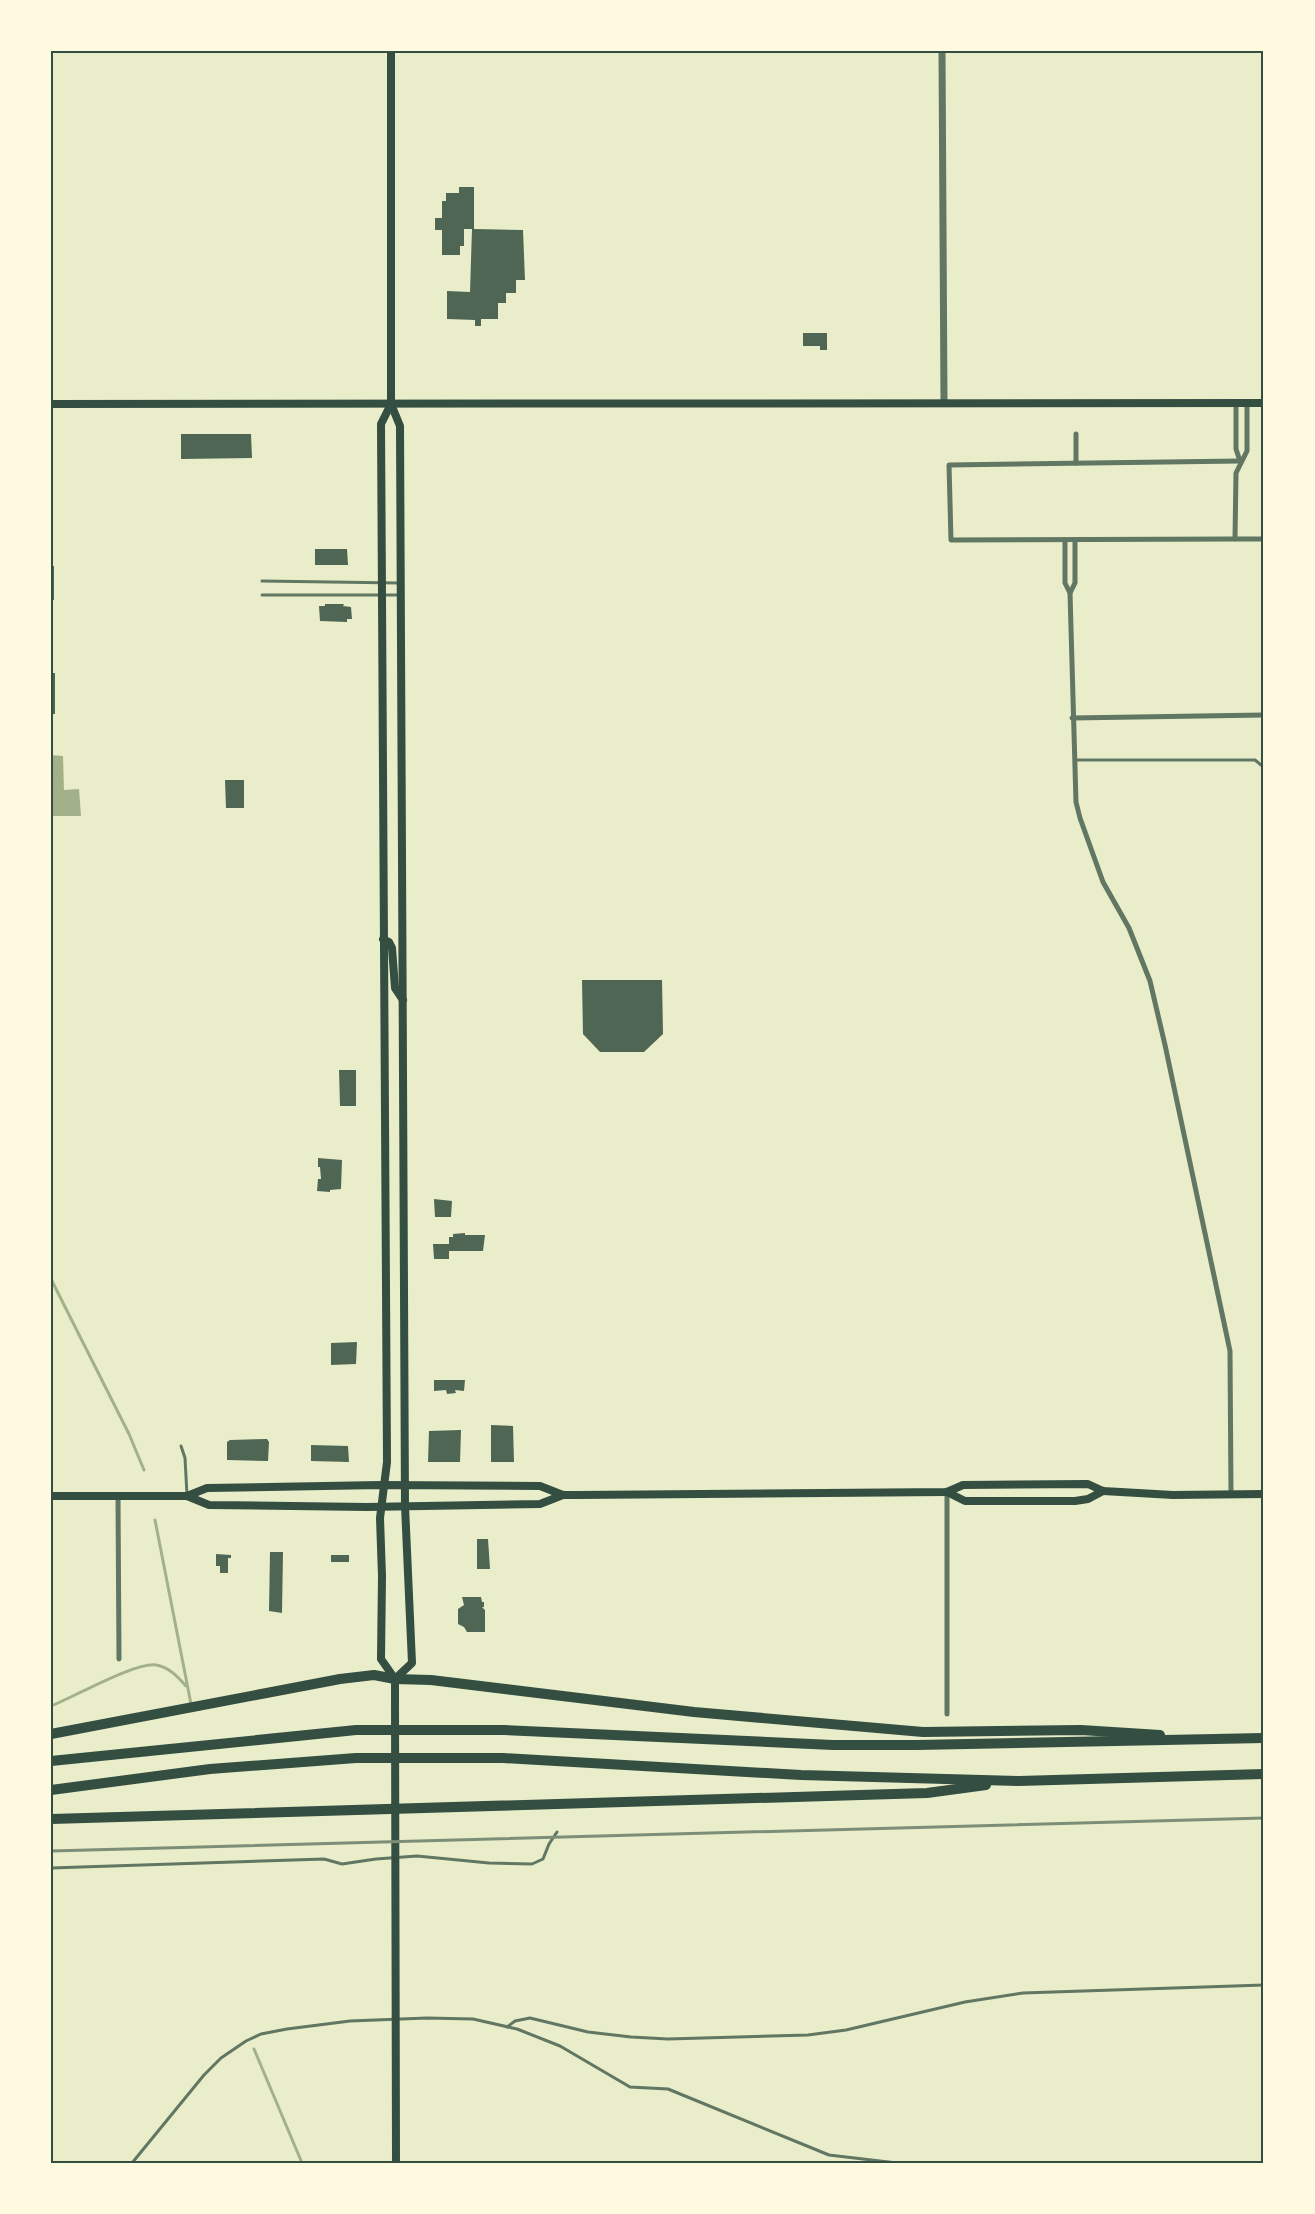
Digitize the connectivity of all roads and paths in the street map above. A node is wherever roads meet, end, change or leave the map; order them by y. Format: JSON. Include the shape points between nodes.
{"nodes":[{"id":1,"x":391,"y":51,"type":"edge"},
{"id":2,"x":942,"y":51,"type":"edge"},
{"id":3,"x":944,"y":402,"type":"junction"},
{"id":4,"x":1236,"y":403,"type":"junction"},
{"id":5,"x":1247,"y":403,"type":"junction"},
{"id":6,"x":1264,"y":403,"type":"edge"},
{"id":7,"x":51,"y":404,"type":"edge"},
{"id":8,"x":391,"y":404,"type":"junction"},
{"id":9,"x":1076,"y":434,"type":"dead end"},
{"id":10,"x":1240,"y":462,"type":"junction"},
{"id":11,"x":1076,"y":464,"type":"junction"},
{"id":12,"x":1236,"y":539,"type":"junction"},
{"id":13,"x":1264,"y":539,"type":"edge"},
{"id":14,"x":1065,"y":541,"type":"junction"},
{"id":15,"x":1075,"y":541,"type":"junction"},
{"id":16,"x":262,"y":581,"type":"dead end"},
{"id":17,"x":382,"y":582,"type":"junction"},
{"id":18,"x":401,"y":583,"type":"junction"},
{"id":19,"x":1070,"y":593,"type":"junction"},
{"id":20,"x":401,"y":594,"type":"junction"},
{"id":21,"x":262,"y":595,"type":"dead end"},
{"id":22,"x":382,"y":595,"type":"junction"},
{"id":23,"x":1264,"y":715,"type":"edge"},
{"id":24,"x":1072,"y":718,"type":"junction"},
{"id":25,"x":1074,"y":760,"type":"junction"},
{"id":26,"x":1261,"y":765,"type":"dead end"},
{"id":27,"x":383,"y":939,"type":"junction"},
{"id":28,"x":403,"y":1000,"type":"junction"},
{"id":29,"x":181,"y":1446,"type":"dead end"},
{"id":30,"x":395,"y":1485,"type":"junction"},
{"id":31,"x":1103,"y":1491,"type":"junction"},
{"id":32,"x":947,"y":1492,"type":"junction"},
{"id":33,"x":1264,"y":1494,"type":"edge"},
{"id":34,"x":563,"y":1495,"type":"junction"},
{"id":35,"x":1231,"y":1495,"type":"junction"},
{"id":36,"x":51,"y":1496,"type":"edge"},
{"id":37,"x":118,"y":1496,"type":"junction"},
{"id":38,"x":187,"y":1496,"type":"junction"},
{"id":39,"x":401,"y":1506,"type":"junction"},
{"id":40,"x":382,"y":1507,"type":"junction"},
{"id":41,"x":118,"y":1659,"type":"dead end"},
{"id":42,"x":395,"y":1679,"type":"junction"},
{"id":43,"x":947,"y":1714,"type":"dead end"},
{"id":44,"x":51,"y":1734,"type":"edge"},
{"id":45,"x":1264,"y":1738,"type":"edge"},
{"id":46,"x":1205,"y":1740,"type":"junction"},
{"id":47,"x":51,"y":1761,"type":"edge"},
{"id":48,"x":1264,"y":1774,"type":"edge"},
{"id":49,"x":1019,"y":1781,"type":"junction"},
{"id":50,"x":51,"y":1790,"type":"edge"},
{"id":51,"x":395,"y":1807,"type":"junction"},
{"id":52,"x":51,"y":1819,"type":"edge"},
{"id":53,"x":557,"y":1832,"type":"dead end"},
{"id":54,"x":51,"y":1868,"type":"edge"},
{"id":55,"x":1264,"y":1985,"type":"edge"},
{"id":56,"x":507,"y":2026,"type":"junction"},
{"id":57,"x":132,"y":2163,"type":"edge"},
{"id":58,"x":396,"y":2163,"type":"edge"},
{"id":59,"x":897,"y":2163,"type":"edge"}],
"edges":[{"from":1,"to":8,"type":"main road"},
{"from":2,"to":3,"type":"street"},
{"from":3,"to":4,"type":"main road"},
{"from":3,"to":8,"type":"main road"},
{"from":4,"to":5,"type":"main road"},
{"from":4,"to":10,"type":"street","via":[[1236,449]]},
{"from":5,"to":6,"type":"main road"},
{"from":5,"to":10,"type":"street","via":[[1247,451]]},
{"from":7,"to":8,"type":"main road"},
{"from":8,"to":17,"type":"main road","via":[[381,424]]},
{"from":8,"to":18,"type":"main road","via":[[400,424]]},
{"from":9,"to":11,"type":"street"},
{"from":10,"to":11,"type":"street"},
{"from":10,"to":12,"type":"street","via":[[1235,484]]},
{"from":11,"to":14,"type":"street","via":[[949,465],[951,540]]},
{"from":12,"to":13,"type":"street"},
{"from":12,"to":15,"type":"street"},
{"from":14,"to":15,"type":"street"},
{"from":14,"to":19,"type":"street","via":[[1065,583]]},
{"from":15,"to":19,"type":"street","via":[[1075,583]]},
{"from":16,"to":17,"type":"lane"},
{"from":17,"to":18,"type":"lane"},
{"from":17,"to":22,"type":"main road"},
{"from":18,"to":20,"type":"main road"},
{"from":19,"to":24,"type":"street"},
{"from":20,"to":22,"type":"lane"},
{"from":20,"to":28,"type":"main road"},
{"from":21,"to":22,"type":"lane"},
{"from":22,"to":27,"type":"main road"},
{"from":23,"to":24,"type":"street"},
{"from":24,"to":25,"type":"street"},
{"from":25,"to":26,"type":"lane","via":[[1256,760]]},
{"from":25,"to":35,"type":"street","via":[[1080,818],[1103,882],[1130,928],[1150,981],[1224,1322],[1231,1368]]},
{"from":27,"to":28,"type":"main road","via":[[392,948],[395,988]]},
{"from":27,"to":30,"type":"main road"},
{"from":28,"to":30,"type":"main road"},
{"from":29,"to":38,"type":"lane"},
{"from":30,"to":34,"type":"main road","via":[[540,1486]]},
{"from":30,"to":38,"type":"main road","via":[[207,1488]]},
{"from":30,"to":39,"type":"main road"},
{"from":30,"to":40,"type":"main road"},
{"from":31,"to":32,"type":"main road","via":[[1088,1484],[963,1485]]},
{"from":31,"to":32,"type":"main road","via":[[1075,1501],[966,1502]]},
{"from":31,"to":35,"type":"main road"},
{"from":32,"to":34,"type":"main road"},
{"from":32,"to":43,"type":"street"},
{"from":33,"to":35,"type":"main road"},
{"from":34,"to":39,"type":"main road","via":[[540,1504]]},
{"from":36,"to":37,"type":"main road"},
{"from":37,"to":38,"type":"main road"},
{"from":37,"to":41,"type":"street"},
{"from":38,"to":40,"type":"main road","via":[[209,1505]]},
{"from":39,"to":40,"type":"main road"},
{"from":39,"to":42,"type":"main road","via":[[412,1663]]},
{"from":40,"to":42,"type":"main road","via":[[381,1659]]},
{"from":42,"to":44,"type":"highway","via":[[374,1675],[340,1679]]},
{"from":42,"to":46,"type":"highway","via":[[923,1732],[1081,1730]]},
{"from":42,"to":51,"type":"main road"},
{"from":45,"to":46,"type":"highway"},
{"from":46,"to":47,"type":"highway","via":[[857,1745],[504,1731],[356,1731]]},
{"from":48,"to":49,"type":"highway"},
{"from":49,"to":50,"type":"highway","via":[[801,1775],[503,1758],[356,1758],[210,1769]]},
{"from":49,"to":51,"type":"highway","via":[[927,1793]]},
{"from":51,"to":52,"type":"highway"},
{"from":51,"to":58,"type":"main road"},
{"from":53,"to":54,"type":"lane","via":[[543,1859],[532,1864],[417,1856],[342,1864],[324,1859]]},
{"from":55,"to":56,"type":"lane","via":[[1023,1993],[965,2002],[846,2031],[808,2035],[631,2037],[588,2032],[530,2018]]},
{"from":56,"to":57,"type":"lane","via":[[473,2019],[427,2018],[350,2021],[261,2034],[221,2058],[204,2075]]},
{"from":56,"to":59,"type":"lane","via":[[560,2046],[630,2087],[668,2089],[829,2155]]}]}
